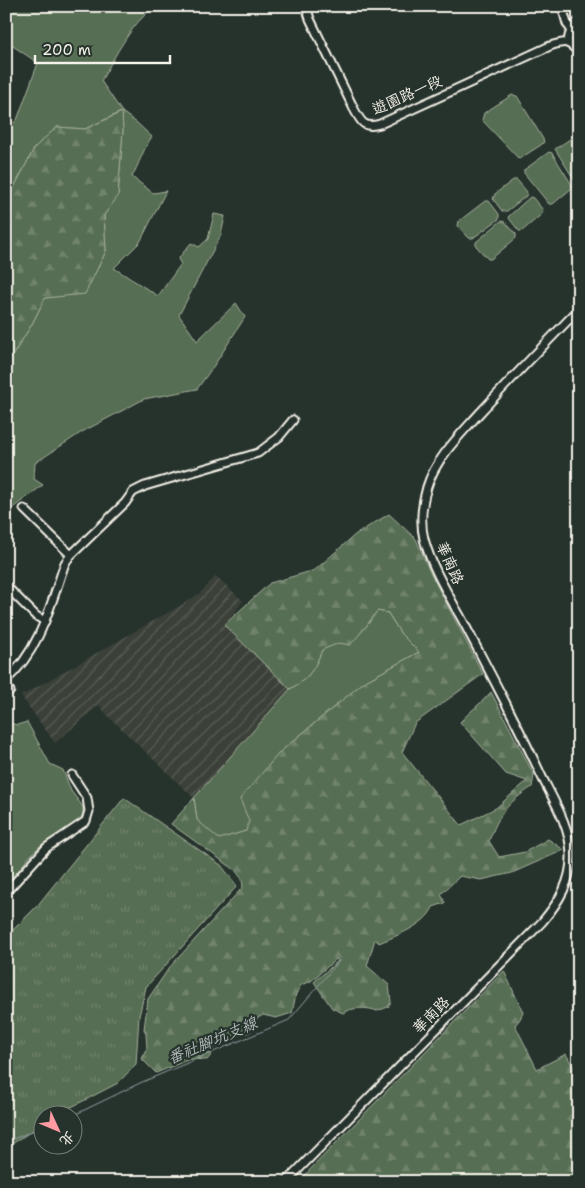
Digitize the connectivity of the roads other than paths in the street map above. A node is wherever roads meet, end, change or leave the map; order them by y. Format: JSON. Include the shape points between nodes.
{"nodes":[{"id":1,"x":306,"y":6,"type":"edge"},
{"id":2,"x":562,"y":6,"type":"edge"},
{"id":3,"x":579,"y":22,"type":"edge"},
{"id":4,"x":571,"y":29,"type":"junction"},
{"id":5,"x":568,"y":42,"type":"junction"},
{"id":6,"x":579,"y":53,"type":"edge"},
{"id":7,"x":579,"y":309,"type":"edge"},
{"id":8,"x":293,"y":420,"type":"dead end"},
{"id":9,"x":24,"y":509,"type":"dead end"},
{"id":10,"x":71,"y":555,"type":"junction"},
{"id":11,"x":6,"y":586,"type":"edge"},
{"id":12,"x":45,"y":621,"type":"junction"},
{"id":13,"x":6,"y":680,"type":"edge"},
{"id":14,"x":72,"y":775,"type":"dead end"},
{"id":15,"x":6,"y":892,"type":"edge"},
{"id":16,"x":286,"y":1182,"type":"edge"}],
"edges":[{"from":1,"to":5,"type":"street","name":"遊園路一段","via":[[354,109],[363,123],[369,126],[528,55]]},
{"from":2,"to":4,"type":"street"},
{"from":3,"to":4,"type":"street"},
{"from":4,"to":5,"type":"street"},
{"from":5,"to":6,"type":"street"},
{"from":7,"to":16,"type":"street","name":"華南路","via":[[448,449],[427,486],[422,522],[436,569],[566,828],[571,853],[565,889],[551,911]]},
{"from":8,"to":10,"type":"street","via":[[258,454],[133,492]]},
{"from":9,"to":10,"type":"street"},
{"from":10,"to":12,"type":"street","via":[[65,563]]},
{"from":11,"to":12,"type":"street"},
{"from":12,"to":13,"type":"street","via":[[23,663]]},
{"from":14,"to":15,"type":"street","via":[[87,798],[89,811],[86,821],[46,848]]}]}
